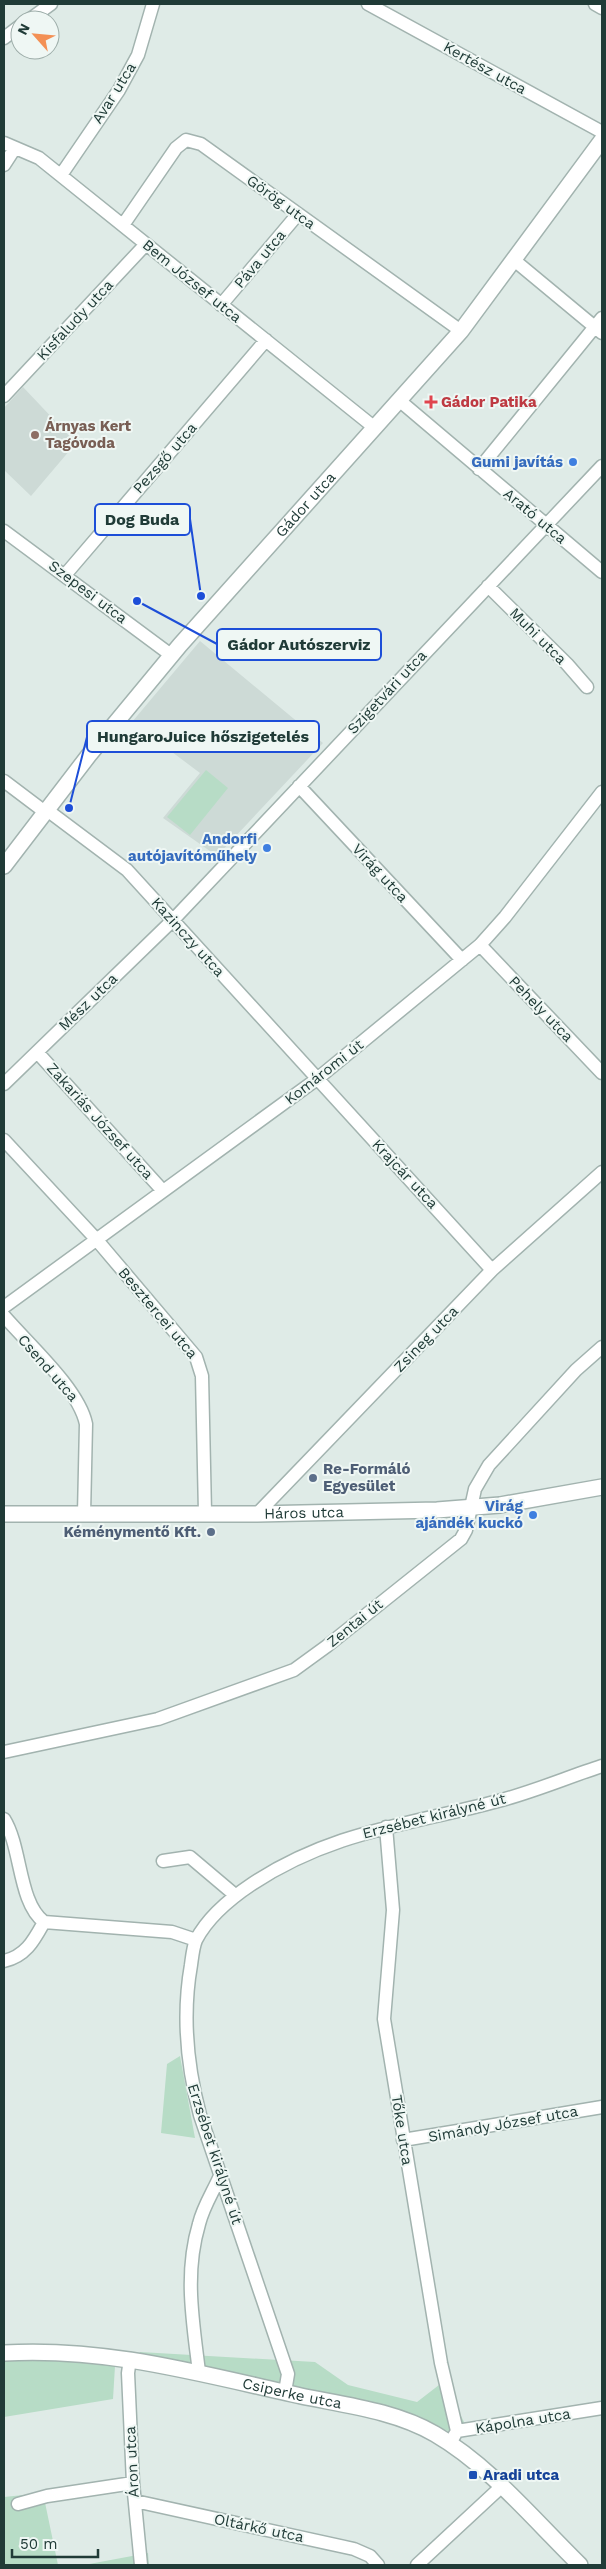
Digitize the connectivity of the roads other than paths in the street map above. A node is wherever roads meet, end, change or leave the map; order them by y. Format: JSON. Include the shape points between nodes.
{"nodes":[{"id":1,"x":153,"y":4,"type":"edge"},
{"id":2,"x":368,"y":4,"type":"edge"},
{"id":3,"x":596,"y":4,"type":"edge"},
{"id":4,"x":602,"y":8,"type":"edge"},
{"id":5,"x":602,"y":132,"type":"edge"},
{"id":6,"x":602,"y":140,"type":"edge"},
{"id":7,"x":9,"y":145,"type":"edge"},
{"id":8,"x":4,"y":165,"type":"edge"},
{"id":9,"x":61,"y":175,"type":"junction"},
{"id":10,"x":298,"y":214,"type":"junction"},
{"id":11,"x":123,"y":225,"type":"junction"},
{"id":12,"x":146,"y":244,"type":"junction"},
{"id":13,"x":514,"y":260,"type":"junction"},
{"id":14,"x":221,"y":305,"type":"junction"},
{"id":15,"x":600,"y":326,"type":"edge"},
{"id":16,"x":461,"y":331,"type":"junction"},
{"id":17,"x":266,"y":340,"type":"junction"},
{"id":18,"x":4,"y":396,"type":"edge"},
{"id":19,"x":400,"y":401,"type":"junction"},
{"id":20,"x":375,"y":428,"type":"junction"},
{"id":21,"x":602,"y":466,"type":"edge"},
{"id":22,"x":479,"y":469,"type":"junction"},
{"id":23,"x":545,"y":525,"type":"junction"},
{"id":24,"x":4,"y":531,"type":"edge"},
{"id":25,"x":602,"y":572,"type":"edge"},
{"id":26,"x":65,"y":575,"type":"junction"},
{"id":27,"x":488,"y":586,"type":"junction"},
{"id":28,"x":171,"y":655,"type":"junction"},
{"id":29,"x":587,"y":687,"type":"dead end"},
{"id":30,"x":4,"y":781,"type":"edge"},
{"id":31,"x":299,"y":786,"type":"junction"},
{"id":32,"x":602,"y":792,"type":"edge"},
{"id":33,"x":46,"y":811,"type":"junction"},
{"id":34,"x":4,"y":866,"type":"edge"},
{"id":35,"x":173,"y":920,"type":"junction"},
{"id":36,"x":480,"y":944,"type":"junction"},
{"id":37,"x":462,"y":960,"type":"junction"},
{"id":38,"x":37,"y":1052,"type":"junction"},
{"id":39,"x":602,"y":1073,"type":"edge"},
{"id":40,"x":317,"y":1079,"type":"junction"},
{"id":41,"x":4,"y":1084,"type":"edge"},
{"id":42,"x":4,"y":1140,"type":"edge"},
{"id":43,"x":602,"y":1172,"type":"edge"},
{"id":44,"x":163,"y":1191,"type":"junction"},
{"id":45,"x":96,"y":1239,"type":"junction"},
{"id":46,"x":492,"y":1270,"type":"junction"},
{"id":47,"x":4,"y":1307,"type":"edge"},
{"id":48,"x":4,"y":1316,"type":"edge"},
{"id":49,"x":602,"y":1347,"type":"edge"},
{"id":50,"x":602,"y":1487,"type":"edge"},
{"id":51,"x":470,"y":1508,"type":"junction"},
{"id":52,"x":205,"y":1513,"type":"junction"},
{"id":53,"x":4,"y":1514,"type":"edge"},
{"id":54,"x":84,"y":1514,"type":"junction"},
{"id":55,"x":257,"y":1514,"type":"junction"},
{"id":56,"x":4,"y":1752,"type":"edge"},
{"id":57,"x":602,"y":1766,"type":"edge"},
{"id":58,"x":4,"y":1819,"type":"edge"},
{"id":59,"x":386,"y":1827,"type":"junction"},
{"id":60,"x":163,"y":1861,"type":"dead end"},
{"id":61,"x":235,"y":1895,"type":"junction"},
{"id":62,"x":44,"y":1922,"type":"junction"},
{"id":63,"x":196,"y":1940,"type":"junction"},
{"id":64,"x":4,"y":1961,"type":"edge"},
{"id":65,"x":602,"y":2107,"type":"edge"},
{"id":66,"x":403,"y":2140,"type":"junction"},
{"id":67,"x":220,"y":2176,"type":"junction"},
{"id":68,"x":4,"y":2353,"type":"edge"},
{"id":69,"x":130,"y":2359,"type":"junction"},
{"id":70,"x":199,"y":2372,"type":"junction"},
{"id":71,"x":285,"y":2392,"type":"junction"},
{"id":72,"x":602,"y":2408,"type":"edge"},
{"id":73,"x":453,"y":2437,"type":"junction"},
{"id":74,"x":132,"y":2483,"type":"junction"},
{"id":75,"x":501,"y":2487,"type":"junction"},
{"id":76,"x":134,"y":2501,"type":"junction"},
{"id":77,"x":18,"y":2504,"type":"dead end"},
{"id":78,"x":141,"y":2565,"type":"edge"},
{"id":79,"x":378,"y":2565,"type":"edge"},
{"id":80,"x":417,"y":2565,"type":"edge"},
{"id":81,"x":580,"y":2565,"type":"edge"}],
"edges":[{"from":1,"to":9,"type":"street","name":"Avar utca","via":[[138,55],[119,90]]},
{"from":2,"to":5,"type":"street","name":"Kertész utca"},
{"from":3,"to":4,"type":"street"},
{"from":6,"to":13,"type":"street","name":"Gádor utca"},
{"from":7,"to":8,"type":"street"},
{"from":7,"to":9,"type":"street","name":"Bem József utca","via":[[40,158]]},
{"from":9,"to":11,"type":"street","name":"Bem József utca"},
{"from":10,"to":11,"type":"street","name":"Görög utca","via":[[201,144],[186,140],[176,148]]},
{"from":10,"to":14,"type":"street","name":"Páva utca"},
{"from":10,"to":16,"type":"street","name":"Görög utca"},
{"from":11,"to":12,"type":"street","name":"Bem József utca"},
{"from":12,"to":14,"type":"street","name":"Bem József utca"},
{"from":12,"to":18,"type":"street","name":"Kisfaludy utca"},
{"from":13,"to":15,"type":"street"},
{"from":13,"to":16,"type":"street","name":"Gádor utca"},
{"from":14,"to":17,"type":"street","name":"Bem József utca"},
{"from":15,"to":22,"type":"street"},
{"from":16,"to":19,"type":"street","name":"Gádor utca"},
{"from":17,"to":20,"type":"street","name":"Bem József utca"},
{"from":17,"to":26,"type":"street","name":"Pezsgő utca"},
{"from":19,"to":20,"type":"street","name":"Gádor utca"},
{"from":19,"to":22,"type":"street","name":"Arató utca"},
{"from":20,"to":28,"type":"street","name":"Gádor utca"},
{"from":21,"to":23,"type":"street","name":"Szigetvári utca"},
{"from":22,"to":23,"type":"street","name":"Arató utca"},
{"from":23,"to":25,"type":"street","name":"Arató utca"},
{"from":23,"to":27,"type":"street","name":"Szigetvári utca"},
{"from":24,"to":26,"type":"street","name":"Szepesi utca"},
{"from":26,"to":28,"type":"street","name":"Szepesi utca"},
{"from":27,"to":29,"type":"street","name":"Muhi utca"},
{"from":27,"to":31,"type":"street","name":"Szigetvári utca"},
{"from":28,"to":33,"type":"street","name":"Gádor utca"},
{"from":30,"to":33,"type":"street","name":"Kazinczy utca"},
{"from":31,"to":35,"type":"street","name":"Szigetvári utca"},
{"from":31,"to":37,"type":"street","name":"Virág utca"},
{"from":32,"to":36,"type":"street","name":"Komáromi út"},
{"from":33,"to":34,"type":"street","name":"Gádor utca"},
{"from":33,"to":35,"type":"street","name":"Kazinczy utca","via":[[119,864]]},
{"from":35,"to":38,"type":"street","name":"Mész utca"},
{"from":35,"to":40,"type":"street","name":"Kazinczy utca"},
{"from":36,"to":37,"type":"street","name":"Komáromi út"},
{"from":36,"to":39,"type":"street","name":"Pehely utca"},
{"from":37,"to":40,"type":"street","name":"Komáromi út"},
{"from":38,"to":41,"type":"street","name":"Mész utca"},
{"from":38,"to":44,"type":"street","name":"Zakariás József utca"},
{"from":40,"to":44,"type":"street","name":"Komáromi út"},
{"from":40,"to":46,"type":"street","name":"Krajcár utca"},
{"from":42,"to":45,"type":"street","name":"Besztercei utca"},
{"from":43,"to":46,"type":"street","name":"Zsineg utca"},
{"from":44,"to":45,"type":"street","name":"Komáromi út"},
{"from":45,"to":47,"type":"street","name":"Komáromi út"},
{"from":45,"to":52,"type":"street","name":"Besztercei utca","via":[[190,1348],[200,1365]]},
{"from":46,"to":55,"type":"street","name":"Zsineg utca"},
{"from":48,"to":54,"type":"street","name":"Csend utca","via":[[70,1391],[83,1412],[86,1424]]},
{"from":49,"to":51,"type":"street","name":"Zentai út","via":[[576,1370],[489,1465],[475,1489]]},
{"from":50,"to":51,"type":"street","name":"Háros utca"},
{"from":51,"to":55,"type":"street","name":"Háros utca"},
{"from":51,"to":56,"type":"street","name":"Zentai út","via":[[461,1539],[294,1670],[158,1719]]},
{"from":52,"to":54,"type":"street","name":"Háros utca"},
{"from":52,"to":55,"type":"street","name":"Háros utca"},
{"from":53,"to":54,"type":"street","name":"Háros utca"},
{"from":57,"to":59,"type":"street","name":"Erzsébet királyné út","via":[[499,1801]]},
{"from":58,"to":62,"type":"street","via":[[15,1843],[32,1909]]},
{"from":59,"to":61,"type":"street","name":"Erzsébet királyné út","via":[[303,1855]]},
{"from":59,"to":66,"type":"street","name":"Tőke utca","via":[[393,1910],[384,2010]]},
{"from":60,"to":61,"type":"street","via":[[190,1857]]},
{"from":61,"to":63,"type":"street","name":"Erzsébet királyné út"},
{"from":62,"to":63,"type":"street","via":[[172,1932]]},
{"from":62,"to":64,"type":"street","via":[[21,1955]]},
{"from":63,"to":67,"type":"street","name":"Erzsébet királyné út","via":[[186,2000],[188,2058],[200,2115]]},
{"from":65,"to":66,"type":"street","name":"Simándy József utca"},
{"from":66,"to":73,"type":"street","name":"Tőke utca"},
{"from":67,"to":70,"type":"street","via":[[199,2224],[190,2279],[192,2332]]},
{"from":67,"to":71,"type":"street","name":"Erzsébet királyné út","via":[[288,2374]]},
{"from":68,"to":69,"type":"street","name":"Csiperke utca","via":[[66,2352]]},
{"from":69,"to":70,"type":"street","name":"Csiperke utca"},
{"from":69,"to":74,"type":"street","name":"Áron utca"},
{"from":70,"to":71,"type":"street","name":"Csiperke utca"},
{"from":71,"to":73,"type":"street","name":"Csiperke utca","via":[[407,2421]]},
{"from":72,"to":73,"type":"street","name":"Kápolna utca"},
{"from":73,"to":75,"type":"street","name":"Csiperke utca"},
{"from":74,"to":76,"type":"street","name":"Áron utca"},
{"from":74,"to":77,"type":"street","via":[[47,2496]]},
{"from":75,"to":80,"type":"street"},
{"from":75,"to":81,"type":"street","name":"Csiperke utca"},
{"from":76,"to":78,"type":"street","name":"Áron utca"},
{"from":76,"to":79,"type":"street","name":"Oltárkő utca","via":[[354,2549],[370,2556]]}]}
